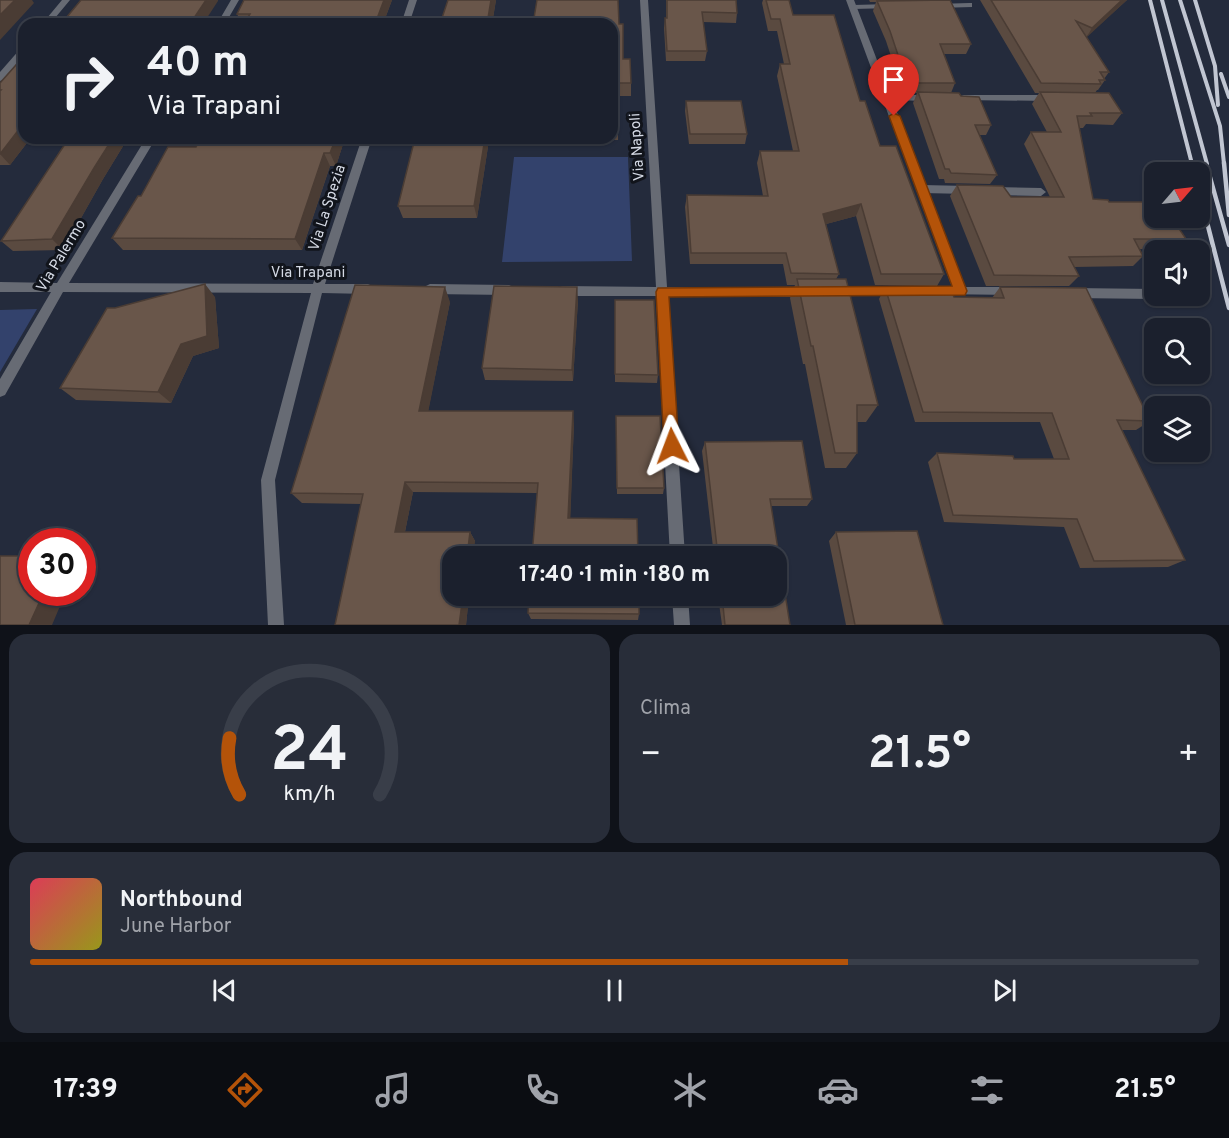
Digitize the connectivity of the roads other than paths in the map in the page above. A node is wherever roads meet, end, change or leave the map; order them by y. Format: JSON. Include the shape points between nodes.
{"nodes":[{"id":1,"x":66,"y":0,"type":"edge"},
{"id":2,"x":235,"y":0,"type":"edge"},
{"id":3,"x":413,"y":0,"type":"edge"},
{"id":4,"x":644,"y":0,"type":"edge"},
{"id":5,"x":851,"y":3,"type":"edge"},
{"id":6,"x":969,"y":5,"type":"dead end"},
{"id":7,"x":899,"y":6,"type":"edge"},
{"id":8,"x":922,"y":6,"type":"edge"},
{"id":9,"x":51,"y":18,"type":"edge"},
{"id":10,"x":224,"y":18,"type":"edge"},
{"id":11,"x":407,"y":18,"type":"edge"},
{"id":12,"x":18,"y":57,"type":"edge"},
{"id":13,"x":0,"y":78,"type":"edge"},
{"id":14,"x":887,"y":98,"type":"junction"},
{"id":15,"x":944,"y":98,"type":"edge"},
{"id":16,"x":956,"y":98,"type":"edge"},
{"id":17,"x":1058,"y":99,"type":"edge"},
{"id":18,"x":147,"y":144,"type":"edge"},
{"id":19,"x":365,"y":144,"type":"edge"},
{"id":20,"x":922,"y":189,"type":"junction"},
{"id":21,"x":1041,"y":192,"type":"dead end"},
{"id":22,"x":60,"y":286,"type":"junction"},
{"id":23,"x":0,"y":287,"type":"edge"},
{"id":24,"x":318,"y":288,"type":"junction"},
{"id":25,"x":377,"y":289,"type":"edge"},
{"id":26,"x":413,"y":289,"type":"edge"},
{"id":27,"x":520,"y":290,"type":"edge"},
{"id":28,"x":544,"y":291,"type":"edge"},
{"id":29,"x":960,"y":291,"type":"junction"},
{"id":30,"x":662,"y":292,"type":"junction"},
{"id":31,"x":1029,"y":292,"type":"edge"},
{"id":32,"x":1063,"y":292,"type":"edge"},
{"id":33,"x":1144,"y":294,"type":"edge"},
{"id":34,"x":0,"y":391,"type":"edge"},
{"id":35,"x":677,"y":546,"type":"edge"},
{"id":36,"x":681,"y":606,"type":"edge"},
{"id":37,"x":276,"y":625,"type":"edge"},
{"id":38,"x":682,"y":625,"type":"edge"}],
"edges":[{"from":1,"to":9,"type":"street"},
{"from":2,"to":10,"type":"street"},
{"from":3,"to":11,"type":"street"},
{"from":4,"to":30,"type":"street","name":"Via Napoli"},
{"from":5,"to":7,"type":"street"},
{"from":5,"to":14,"type":"street"},
{"from":6,"to":8,"type":"street"},
{"from":12,"to":13,"type":"street"},
{"from":14,"to":15,"type":"street"},
{"from":14,"to":20,"type":"street"},
{"from":16,"to":17,"type":"street"},
{"from":18,"to":22,"type":"street","name":"Via Palermo"},
{"from":19,"to":24,"type":"street","name":"Via La Spezia"},
{"from":20,"to":21,"type":"street"},
{"from":20,"to":29,"type":"street"},
{"from":22,"to":23,"type":"street","name":"Via Trapani"},
{"from":22,"to":24,"type":"street","name":"Via Trapani"},
{"from":22,"to":34,"type":"street","name":"Via Palermo"},
{"from":24,"to":25,"type":"street","name":"Via Trapani"},
{"from":24,"to":37,"type":"street","name":"Via La Spezia","via":[[268,480]]},
{"from":26,"to":27,"type":"street"},
{"from":28,"to":30,"type":"street"},
{"from":29,"to":30,"type":"street"},
{"from":29,"to":31,"type":"street"},
{"from":30,"to":35,"type":"street","name":"Via Napoli"},
{"from":32,"to":33,"type":"street"},
{"from":36,"to":38,"type":"street"}]}
